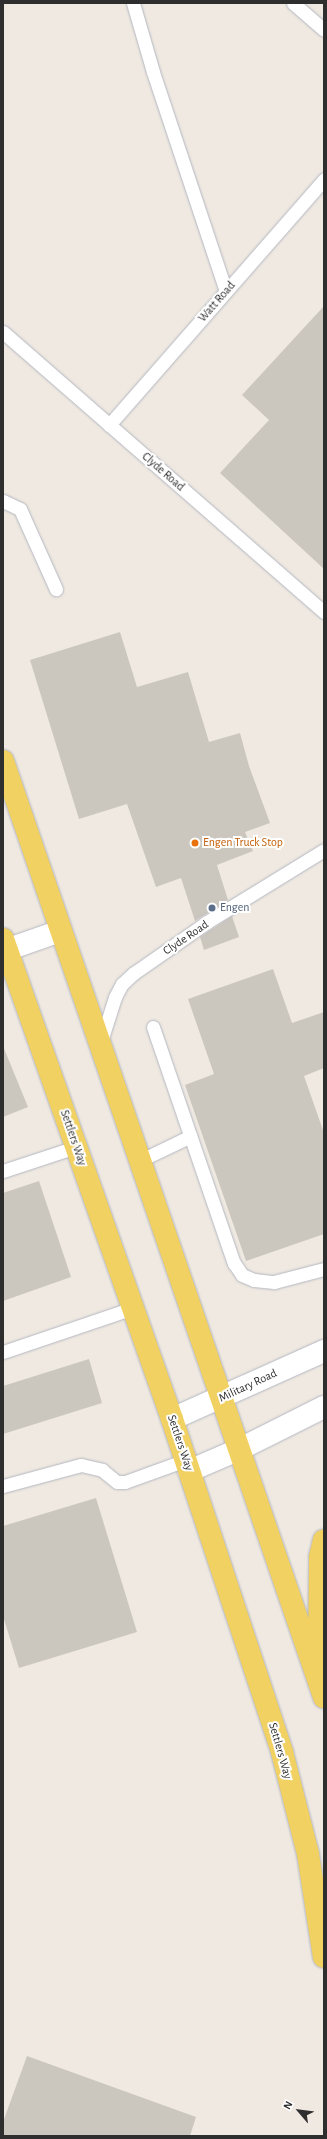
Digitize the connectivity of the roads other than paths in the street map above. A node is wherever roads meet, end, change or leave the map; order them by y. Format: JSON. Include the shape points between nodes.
{"nodes":[{"id":1,"x":133,"y":3,"type":"edge"},
{"id":2,"x":293,"y":3,"type":"edge"},
{"id":3,"x":324,"y":30,"type":"edge"},
{"id":4,"x":324,"y":179,"type":"edge"},
{"id":5,"x":226,"y":291,"type":"junction"},
{"id":6,"x":3,"y":332,"type":"edge"},
{"id":7,"x":109,"y":425,"type":"junction"},
{"id":8,"x":3,"y":501,"type":"edge"},
{"id":9,"x":56,"y":589,"type":"dead end"},
{"id":10,"x":324,"y":612,"type":"edge"},
{"id":11,"x":3,"y":761,"type":"edge"},
{"id":12,"x":324,"y":850,"type":"edge"},
{"id":13,"x":60,"y":931,"type":"junction"},
{"id":14,"x":4,"y":947,"type":"edge"},
{"id":15,"x":153,"y":1027,"type":"dead end"},
{"id":16,"x":101,"y":1041,"type":"junction"},
{"id":17,"x":191,"y":1136,"type":"junction"},
{"id":18,"x":76,"y":1147,"type":"junction"},
{"id":19,"x":141,"y":1160,"type":"junction"},
{"id":20,"x":3,"y":1171,"type":"edge"},
{"id":21,"x":324,"y":1269,"type":"edge"},
{"id":22,"x":133,"y":1308,"type":"junction"},
{"id":23,"x":324,"y":1351,"type":"edge"},
{"id":24,"x":3,"y":1352,"type":"edge"},
{"id":25,"x":221,"y":1399,"type":"junction"},
{"id":26,"x":324,"y":1407,"type":"edge"},
{"id":27,"x":172,"y":1419,"type":"junction"},
{"id":28,"x":240,"y":1449,"type":"junction"},
{"id":29,"x":187,"y":1465,"type":"junction"},
{"id":30,"x":3,"y":1486,"type":"edge"},
{"id":31,"x":324,"y":1540,"type":"edge"},
{"id":32,"x":321,"y":1689,"type":"edge"},
{"id":33,"x":324,"y":1957,"type":"edge"}],
"edges":[{"from":1,"to":5,"type":"lane","via":[[153,72]]},
{"from":2,"to":3,"type":"lane"},
{"from":4,"to":5,"type":"lane","name":"Watt Road"},
{"from":5,"to":7,"type":"lane","name":"Watt Road"},
{"from":6,"to":7,"type":"lane","name":"Clyde Road"},
{"from":7,"to":10,"type":"lane","name":"Clyde Road"},
{"from":8,"to":9,"type":"lane","via":[[20,509]]},
{"from":11,"to":13,"type":"main road"},
{"from":12,"to":16,"type":"lane","name":"Clyde Road","via":[[207,922],[134,973],[122,984],[115,997]]},
{"from":13,"to":14,"type":"street"},
{"from":13,"to":16,"type":"main road"},
{"from":14,"to":18,"type":"main road","name":"Settlers Way"},
{"from":15,"to":17,"type":"lane"},
{"from":16,"to":19,"type":"main road"},
{"from":17,"to":19,"type":"lane"},
{"from":17,"to":21,"type":"lane","via":[[234,1263],[242,1275],[254,1280],[274,1282]]},
{"from":18,"to":20,"type":"lane"},
{"from":18,"to":22,"type":"main road","name":"Settlers Way"},
{"from":19,"to":25,"type":"main road"},
{"from":22,"to":24,"type":"lane"},
{"from":22,"to":27,"type":"main road","name":"Settlers Way"},
{"from":23,"to":25,"type":"street","name":"Military Road"},
{"from":25,"to":27,"type":"street","name":"Military Road"},
{"from":25,"to":28,"type":"main road"},
{"from":26,"to":28,"type":"street"},
{"from":27,"to":29,"type":"main road","name":"Settlers Way"},
{"from":28,"to":29,"type":"street"},
{"from":28,"to":32,"type":"main road"},
{"from":29,"to":30,"type":"lane","via":[[125,1482],[118,1482],[102,1470],[81,1465]]},
{"from":29,"to":33,"type":"main road","name":"Settlers Way","via":[[282,1752],[308,1854]]},
{"from":31,"to":32,"type":"main road","via":[[320,1564]]}]}
